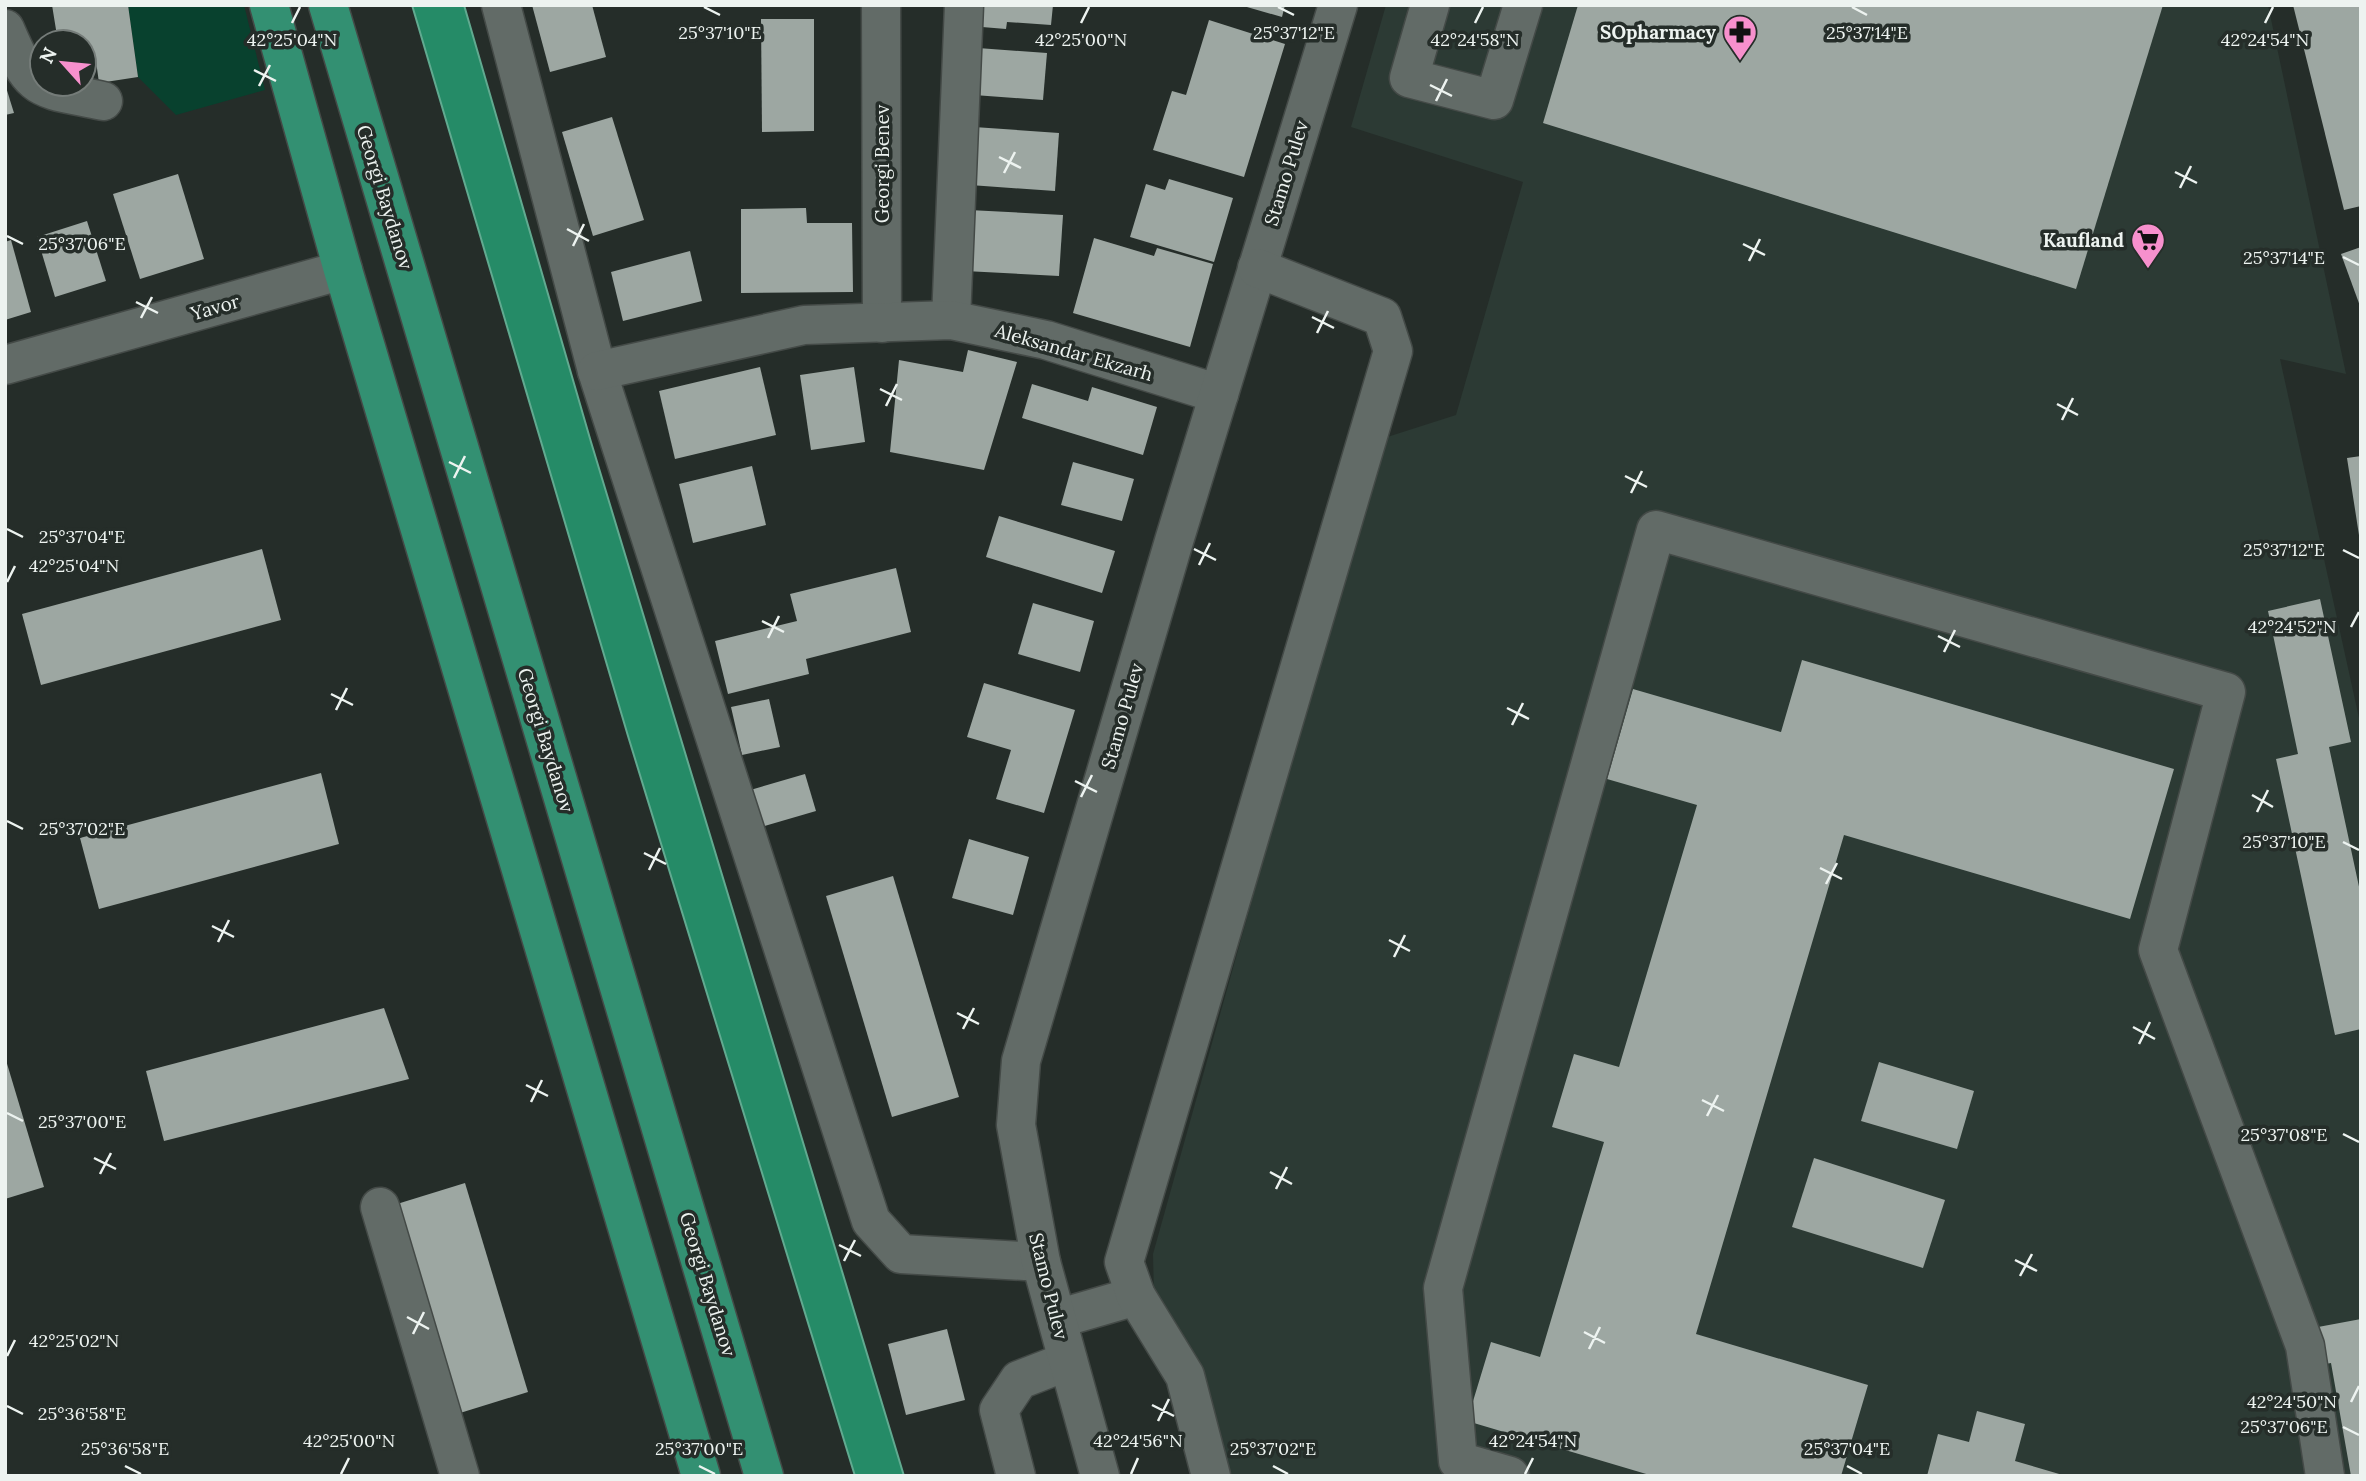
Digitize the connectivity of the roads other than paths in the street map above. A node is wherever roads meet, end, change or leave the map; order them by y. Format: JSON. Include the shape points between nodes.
{"nodes":[{"id":1,"x":269,"y":5,"type":"edge"},
{"id":2,"x":328,"y":5,"type":"edge"},
{"id":3,"x":501,"y":5,"type":"edge"},
{"id":4,"x":881,"y":5,"type":"edge"},
{"id":5,"x":964,"y":5,"type":"edge"},
{"id":6,"x":1338,"y":5,"type":"edge"},
{"id":7,"x":1430,"y":5,"type":"edge"},
{"id":8,"x":1523,"y":5,"type":"edge"},
{"id":9,"x":5,"y":29,"type":"edge"},
{"id":10,"x":103,"y":101,"type":"dead end"},
{"id":11,"x":1258,"y":268,"type":"junction"},
{"id":12,"x":343,"y":270,"type":"junction"},
{"id":13,"x":951,"y":320,"type":"junction"},
{"id":14,"x":882,"y":323,"type":"junction"},
{"id":15,"x":5,"y":365,"type":"edge"},
{"id":16,"x":597,"y":371,"type":"junction"},
{"id":17,"x":1219,"y":394,"type":"junction"},
{"id":18,"x":380,"y":1207,"type":"dead end"},
{"id":19,"x":1041,"y":1262,"type":"junction"},
{"id":20,"x":1136,"y":1296,"type":"junction"},
{"id":21,"x":1057,"y":1319,"type":"junction"},
{"id":22,"x":1068,"y":1361,"type":"junction"},
{"id":23,"x":460,"y":1476,"type":"edge"},
{"id":24,"x":701,"y":1476,"type":"edge"},
{"id":25,"x":764,"y":1476,"type":"edge"},
{"id":26,"x":1016,"y":1476,"type":"edge"},
{"id":27,"x":1100,"y":1476,"type":"edge"},
{"id":28,"x":1211,"y":1476,"type":"edge"},
{"id":29,"x":1510,"y":1476,"type":"edge"},
{"id":30,"x":2325,"y":1476,"type":"edge"}],
"edges":[{"from":1,"to":12,"type":"main road"},
{"from":2,"to":25,"type":"main road","name":"Georgi Baydanov"},
{"from":3,"to":16,"type":"street"},
{"from":4,"to":14,"type":"street","name":"Georgi Benev"},
{"from":5,"to":13,"type":"street"},
{"from":6,"to":11,"type":"street","name":"Stamo Pulev"},
{"from":7,"to":8,"type":"street","via":[[1409,78],[1494,100]]},
{"from":9,"to":10,"type":"street","via":[[24,73],[44,89]]},
{"from":11,"to":17,"type":"street","name":"Stamo Pulev"},
{"from":11,"to":20,"type":"street","via":[[1382,317],[1393,351],[1125,1262]]},
{"from":12,"to":15,"type":"street","name":"Yavor"},
{"from":12,"to":24,"type":"main road"},
{"from":13,"to":14,"type":"street","name":"Aleksandar Ekzarh"},
{"from":13,"to":17,"type":"street","name":"Aleksandar Ekzarh","via":[[1046,340]]},
{"from":14,"to":16,"type":"street","name":"Aleksandar Ekzarh","via":[[804,326]]},
{"from":16,"to":19,"type":"street","via":[[870,1221],[901,1254]]},
{"from":17,"to":19,"type":"street","name":"Stamo Pulev","via":[[1021,1062],[1016,1125]]},
{"from":18,"to":23,"type":"street"},
{"from":19,"to":21,"type":"street","name":"Stamo Pulev"},
{"from":20,"to":21,"type":"street"},
{"from":20,"to":28,"type":"street","via":[[1185,1376]]},
{"from":21,"to":22,"type":"street","name":"Stamo Pulev"},
{"from":22,"to":26,"type":"street","via":[[1019,1380],[999,1410]]},
{"from":22,"to":27,"type":"street","name":"Stamo Pulev"},
{"from":29,"to":30,"type":"street","via":[[1458,1461],[1443,1288],[1656,530],[2226,692],[2158,950],[2305,1346]]}]}
